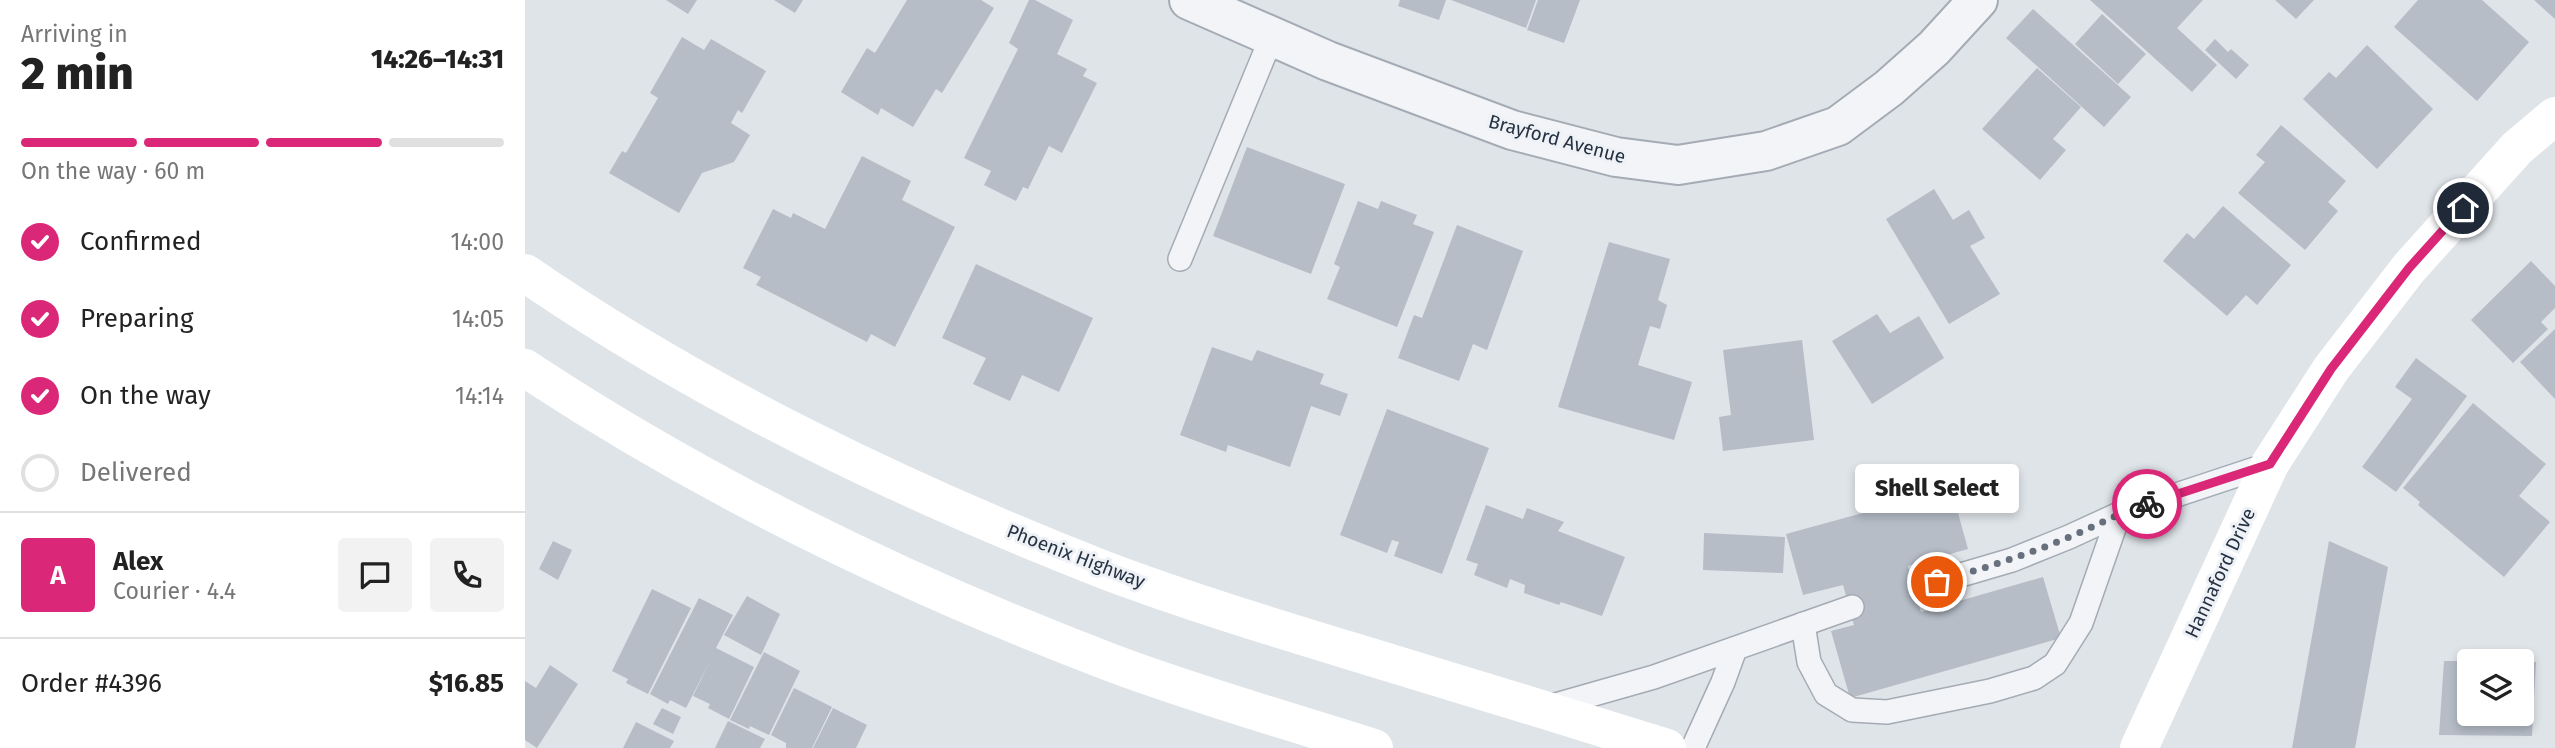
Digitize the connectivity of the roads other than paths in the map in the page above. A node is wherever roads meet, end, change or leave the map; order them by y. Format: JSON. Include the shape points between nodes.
{"nodes":[{"id":1,"x":1189,"y":0,"type":"edge"},
{"id":2,"x":1978,"y":0,"type":"edge"},
{"id":3,"x":1272,"y":36,"type":"junction"},
{"id":4,"x":2555,"y":117,"type":"edge"},
{"id":5,"x":1180,"y":259,"type":"dead end"},
{"id":6,"x":525,"y":273,"type":"edge"},
{"id":7,"x":525,"y":368,"type":"edge"},
{"id":8,"x":2270,"y":464,"type":"junction"},
{"id":9,"x":2119,"y":514,"type":"junction"},
{"id":10,"x":1937,"y":582,"type":"dead end"},
{"id":11,"x":1852,"y":607,"type":"dead end"},
{"id":12,"x":1803,"y":625,"type":"junction"},
{"id":13,"x":1735,"y":649,"type":"junction"},
{"id":14,"x":1542,"y":709,"type":"junction"},
{"id":15,"x":1374,"y":748,"type":"edge"},
{"id":16,"x":1667,"y":748,"type":"edge"},
{"id":17,"x":1693,"y":748,"type":"edge"},
{"id":18,"x":2139,"y":748,"type":"edge"}],
"edges":[{"from":1,"to":3,"type":"street","name":"Brayford Avenue"},
{"from":2,"to":3,"type":"street","name":"Brayford Avenue","via":[[1934,48],[1838,126],[1766,151],[1678,165],[1616,157],[1512,130]]},
{"from":3,"to":5,"type":"lane"},
{"from":4,"to":8,"type":"main road","name":"Hannaford Drive","via":[[2517,148],[2409,268],[2331,369]]},
{"from":6,"to":14,"type":"main road","name":"Phoenix Highway","via":[[750,411],[939,502],[1110,572]]},
{"from":7,"to":15,"type":"main road","via":[[681,464],[864,558],[1113,663]]},
{"from":8,"to":9,"type":"lane"},
{"from":8,"to":18,"type":"main road","name":"Hannaford Drive"},
{"from":9,"to":10,"type":"lane","via":[[2012,560]]},
{"from":9,"to":12,"type":"lane","via":[[2081,622],[2055,664],[2034,678],[1887,712],[1852,710],[1826,694],[1809,662]]},
{"from":11,"to":12,"type":"lane"},
{"from":12,"to":13,"type":"lane"},
{"from":13,"to":14,"type":"lane"},
{"from":13,"to":17,"type":"lane"},
{"from":14,"to":16,"type":"main road","name":"Phoenix Highway"}]}
